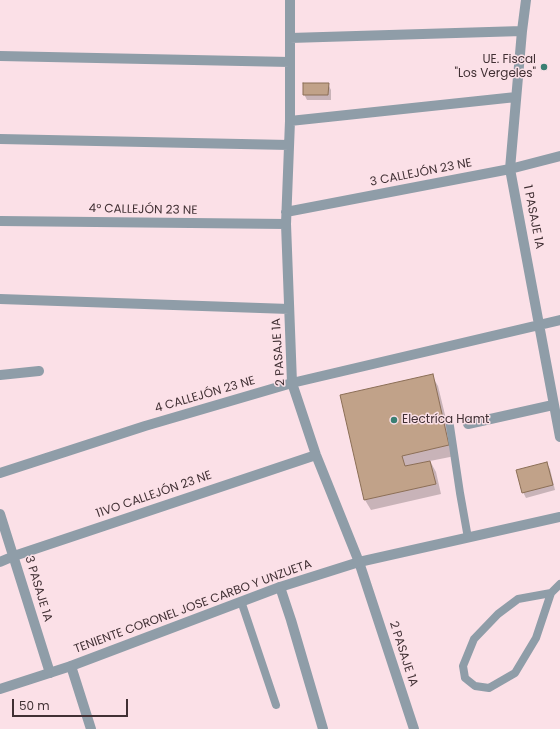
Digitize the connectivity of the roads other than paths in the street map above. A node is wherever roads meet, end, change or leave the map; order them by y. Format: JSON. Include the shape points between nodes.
{"nodes":[{"id":1,"x":290,"y":0,"type":"edge"},
{"id":2,"x":526,"y":0,"type":"edge"},
{"id":3,"x":522,"y":31,"type":"junction"},
{"id":4,"x":290,"y":38,"type":"junction"},
{"id":5,"x":0,"y":56,"type":"edge"},
{"id":6,"x":290,"y":62,"type":"junction"},
{"id":7,"x":516,"y":97,"type":"junction"},
{"id":8,"x":290,"y":121,"type":"junction"},
{"id":9,"x":0,"y":139,"type":"edge"},
{"id":10,"x":289,"y":145,"type":"junction"},
{"id":11,"x":560,"y":156,"type":"edge"},
{"id":12,"x":510,"y":169,"type":"junction"},
{"id":13,"x":286,"y":212,"type":"junction"},
{"id":14,"x":0,"y":222,"type":"edge"},
{"id":15,"x":286,"y":224,"type":"junction"},
{"id":16,"x":0,"y":299,"type":"edge"},
{"id":17,"x":289,"y":309,"type":"junction"},
{"id":18,"x":560,"y":320,"type":"edge"},
{"id":19,"x":540,"y":325,"type":"junction"},
{"id":20,"x":39,"y":371,"type":"dead end"},
{"id":21,"x":0,"y":375,"type":"edge"},
{"id":22,"x":292,"y":383,"type":"junction"},
{"id":23,"x":553,"y":405,"type":"junction"},
{"id":24,"x":468,"y":424,"type":"dead end"},
{"id":25,"x":450,"y":426,"type":"dead end"},
{"id":26,"x":560,"y":437,"type":"edge"},
{"id":27,"x":316,"y":454,"type":"junction"},
{"id":28,"x":0,"y":473,"type":"edge"},
{"id":29,"x":0,"y":514,"type":"edge"},
{"id":30,"x":560,"y":517,"type":"edge"},
{"id":31,"x":468,"y":538,"type":"junction"},
{"id":32,"x":14,"y":556,"type":"junction"},
{"id":33,"x":0,"y":562,"type":"edge"},
{"id":34,"x":360,"y":562,"type":"junction"},
{"id":35,"x":560,"y":584,"type":"edge"},
{"id":36,"x":280,"y":587,"type":"junction"},
{"id":37,"x":551,"y":593,"type":"junction"},
{"id":38,"x":241,"y":601,"type":"junction"},
{"id":39,"x":71,"y":666,"type":"junction"},
{"id":40,"x":50,"y":672,"type":"junction"},
{"id":41,"x":0,"y":690,"type":"edge"},
{"id":42,"x":276,"y":705,"type":"dead end"},
{"id":43,"x":91,"y":729,"type":"edge"},
{"id":44,"x":323,"y":729,"type":"edge"},
{"id":45,"x":414,"y":729,"type":"edge"}],
"edges":[{"from":1,"to":4,"type":"street","name":"2 PASAJE 1A"},
{"from":2,"to":3,"type":"street","name":"1 PASAJE 1A"},
{"from":3,"to":4,"type":"street"},
{"from":3,"to":7,"type":"street","name":"1 PASAJE 1A"},
{"from":4,"to":6,"type":"street","name":"2 PASAJE 1A"},
{"from":5,"to":6,"type":"street"},
{"from":6,"to":8,"type":"street","name":"2 PASAJE 1A"},
{"from":7,"to":8,"type":"street"},
{"from":7,"to":12,"type":"street","name":"1 PASAJE 1A"},
{"from":8,"to":10,"type":"street","name":"2 PASAJE 1A"},
{"from":9,"to":10,"type":"street"},
{"from":10,"to":13,"type":"street","name":"2 PASAJE 1A"},
{"from":11,"to":12,"type":"street","name":"3 CALLEJÓN 23 NE"},
{"from":12,"to":13,"type":"street","name":"3 CALLEJÓN 23 NE"},
{"from":12,"to":19,"type":"street","name":"1 PASAJE 1A"},
{"from":13,"to":15,"type":"street","name":"2 PASAJE 1A"},
{"from":14,"to":15,"type":"street","name":"4° CALLEJÓN 23 NE"},
{"from":15,"to":17,"type":"street","name":"2 PASAJE 1A"},
{"from":16,"to":17,"type":"street"},
{"from":17,"to":22,"type":"street","name":"2 PASAJE 1A"},
{"from":18,"to":19,"type":"street","name":"4 CALLEJÓN 23 NE"},
{"from":19,"to":22,"type":"street","name":"4 CALLEJÓN 23 NE"},
{"from":19,"to":23,"type":"street","name":"1 PASAJE 1A"},
{"from":20,"to":21,"type":"street"},
{"from":22,"to":27,"type":"street","name":"2 PASAJE 1A"},
{"from":22,"to":28,"type":"street","name":"4 CALLEJÓN 23 NE","via":[[145,426]]},
{"from":23,"to":24,"type":"street"},
{"from":23,"to":26,"type":"street","name":"1 PASAJE 1A"},
{"from":25,"to":31,"type":"lane"},
{"from":27,"to":32,"type":"street","name":"11VO CALLEJÓN 23 NE"},
{"from":27,"to":34,"type":"street","name":"2 PASAJE 1A"},
{"from":29,"to":32,"type":"street","name":"3 PASAJE 1A"},
{"from":30,"to":31,"type":"street","name":"TENIENTE CORONEL JOSE CARBO Y UNZUETA"},
{"from":31,"to":34,"type":"street","name":"TENIENTE CORONEL JOSE CARBO Y UNZUETA"},
{"from":32,"to":33,"type":"street","name":"11VO CALLEJÓN 23 NE"},
{"from":32,"to":40,"type":"street","name":"3 PASAJE 1A"},
{"from":34,"to":36,"type":"street","name":"TENIENTE CORONEL JOSE CARBO Y UNZUETA"},
{"from":34,"to":45,"type":"street","name":"2 PASAJE 1A"},
{"from":35,"to":37,"type":"lane"},
{"from":36,"to":38,"type":"street","name":"TENIENTE CORONEL JOSE CARBO Y UNZUETA"},
{"from":36,"to":44,"type":"street"},
{"from":37,"to":37,"type":"lane","via":[[536,638],[515,673],[489,688],[475,686],[465,678],[463,666],[474,639],[498,614],[518,599]]},
{"from":38,"to":39,"type":"street","name":"TENIENTE CORONEL JOSE CARBO Y UNZUETA"},
{"from":38,"to":42,"type":"lane"},
{"from":39,"to":40,"type":"street","name":"TENIENTE CORONEL JOSE CARBO Y UNZUETA"},
{"from":39,"to":43,"type":"street"},
{"from":40,"to":41,"type":"street","name":"TENIENTE CORONEL JOSE CARBO Y UNZUETA"}]}
